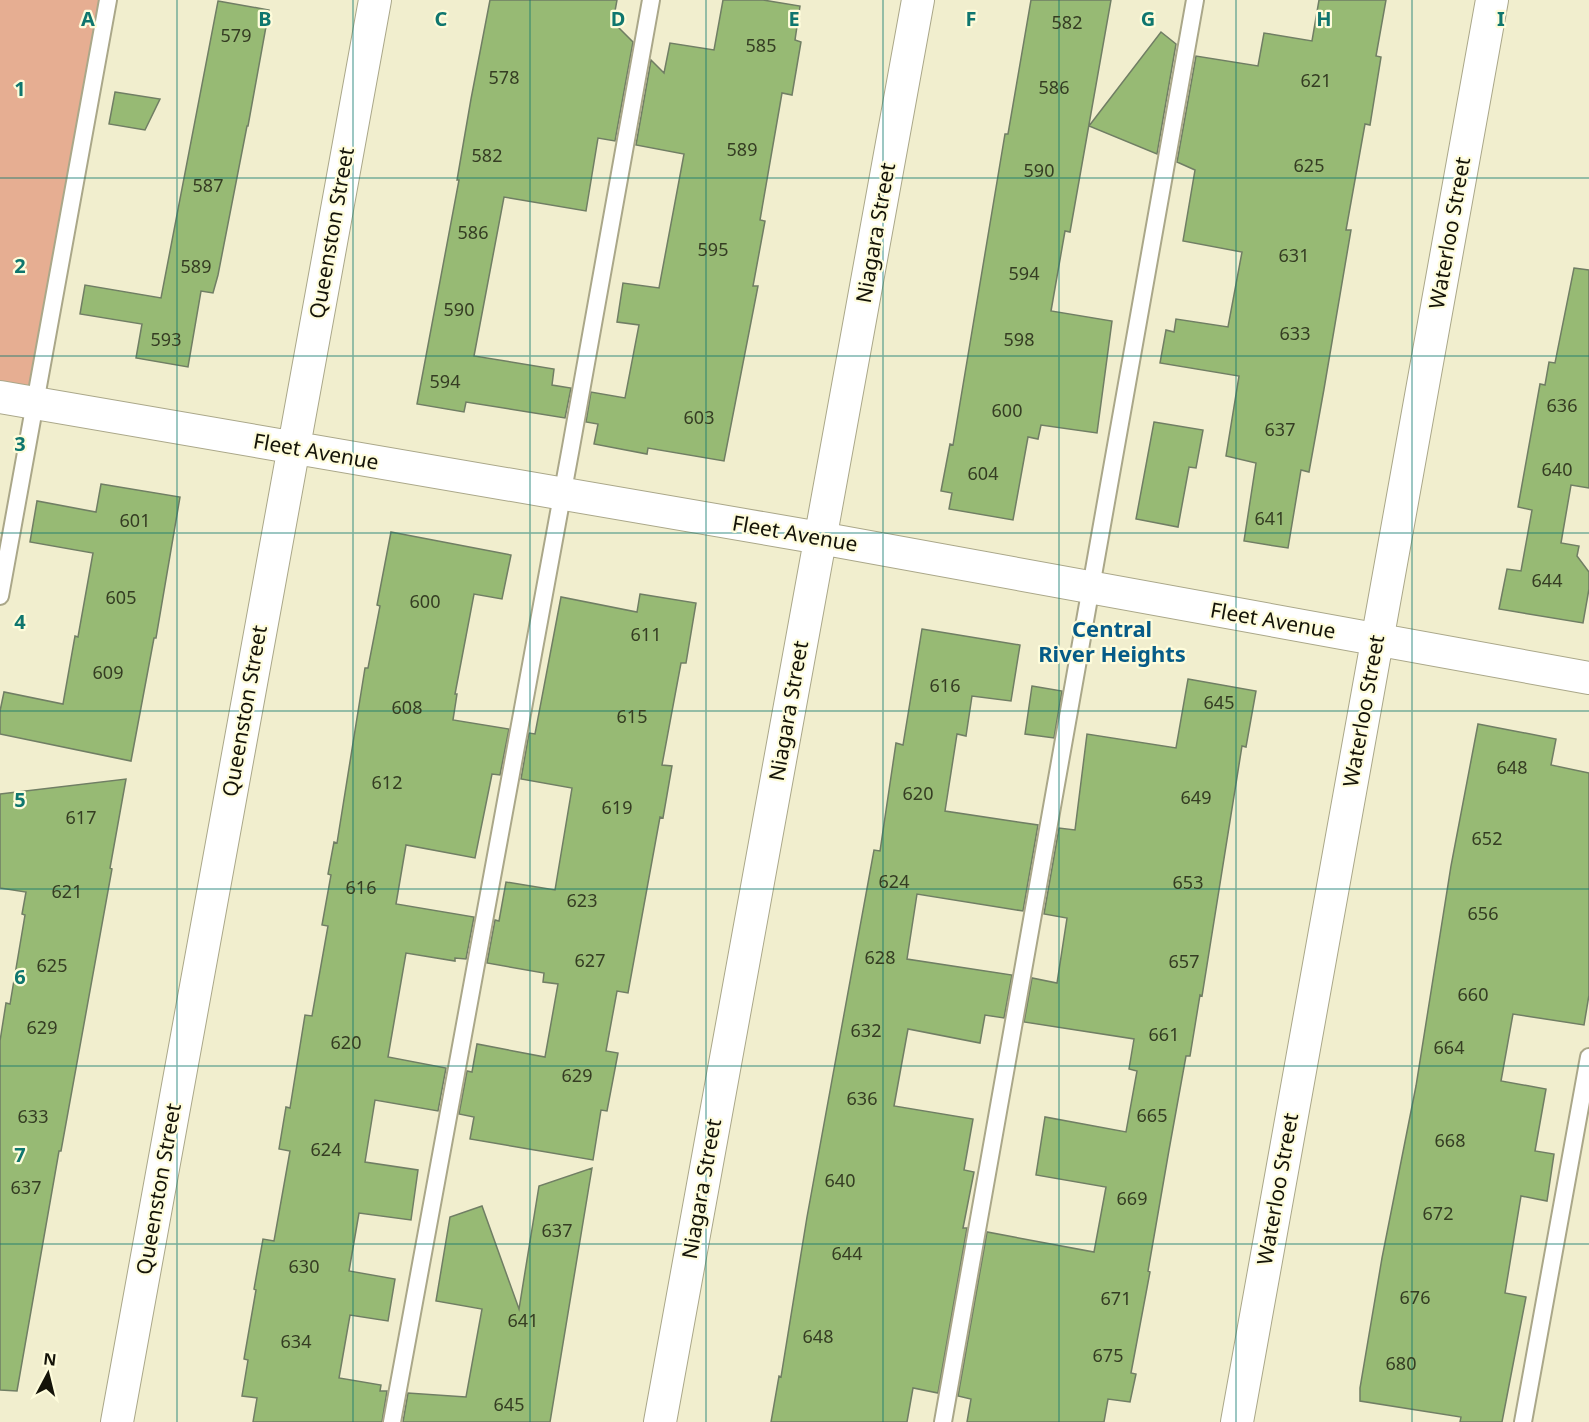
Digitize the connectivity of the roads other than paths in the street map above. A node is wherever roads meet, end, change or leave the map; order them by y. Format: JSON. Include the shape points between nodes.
{"nodes":[{"id":1,"x":108,"y":0,"type":"edge"},
{"id":2,"x":375,"y":0,"type":"edge"},
{"id":3,"x":651,"y":0,"type":"edge"},
{"id":4,"x":918,"y":0,"type":"edge"},
{"id":5,"x":1196,"y":0,"type":"edge"},
{"id":6,"x":1492,"y":0,"type":"edge"},
{"id":7,"x":0,"y":397,"type":"edge"},
{"id":8,"x":34,"y":403,"type":"junction"},
{"id":9,"x":293,"y":448,"type":"junction"},
{"id":10,"x":563,"y":494,"type":"junction"},
{"id":11,"x":820,"y":538,"type":"junction"},
{"id":12,"x":1091,"y":587,"type":"junction"},
{"id":13,"x":0,"y":596,"type":"edge"},
{"id":14,"x":1377,"y":640,"type":"junction"},
{"id":15,"x":1589,"y":678,"type":"edge"},
{"id":16,"x":1589,"y":1057,"type":"edge"},
{"id":17,"x":117,"y":1422,"type":"edge"},
{"id":18,"x":392,"y":1422,"type":"edge"},
{"id":19,"x":660,"y":1422,"type":"edge"},
{"id":20,"x":943,"y":1422,"type":"edge"},
{"id":21,"x":1237,"y":1422,"type":"edge"},
{"id":22,"x":1523,"y":1422,"type":"edge"}],
"edges":[{"from":1,"to":8,"type":"lane"},
{"from":2,"to":9,"type":"street","name":"Queenston Street"},
{"from":3,"to":10,"type":"lane"},
{"from":4,"to":11,"type":"street","name":"Niagara Street"},
{"from":5,"to":12,"type":"lane"},
{"from":6,"to":14,"type":"street","name":"Waterloo Street"},
{"from":7,"to":8,"type":"street","name":"Fleet Avenue"},
{"from":8,"to":9,"type":"street","name":"Fleet Avenue"},
{"from":8,"to":13,"type":"lane"},
{"from":9,"to":10,"type":"street","name":"Fleet Avenue"},
{"from":9,"to":17,"type":"street","name":"Queenston Street"},
{"from":10,"to":11,"type":"street","name":"Fleet Avenue"},
{"from":10,"to":18,"type":"lane"},
{"from":11,"to":12,"type":"street","name":"Fleet Avenue"},
{"from":11,"to":19,"type":"street","name":"Niagara Street"},
{"from":12,"to":14,"type":"street","name":"Fleet Avenue"},
{"from":12,"to":20,"type":"lane"},
{"from":14,"to":15,"type":"street","name":"Fleet Avenue"},
{"from":14,"to":21,"type":"street","name":"Waterloo Street"},
{"from":16,"to":22,"type":"lane"}]}
